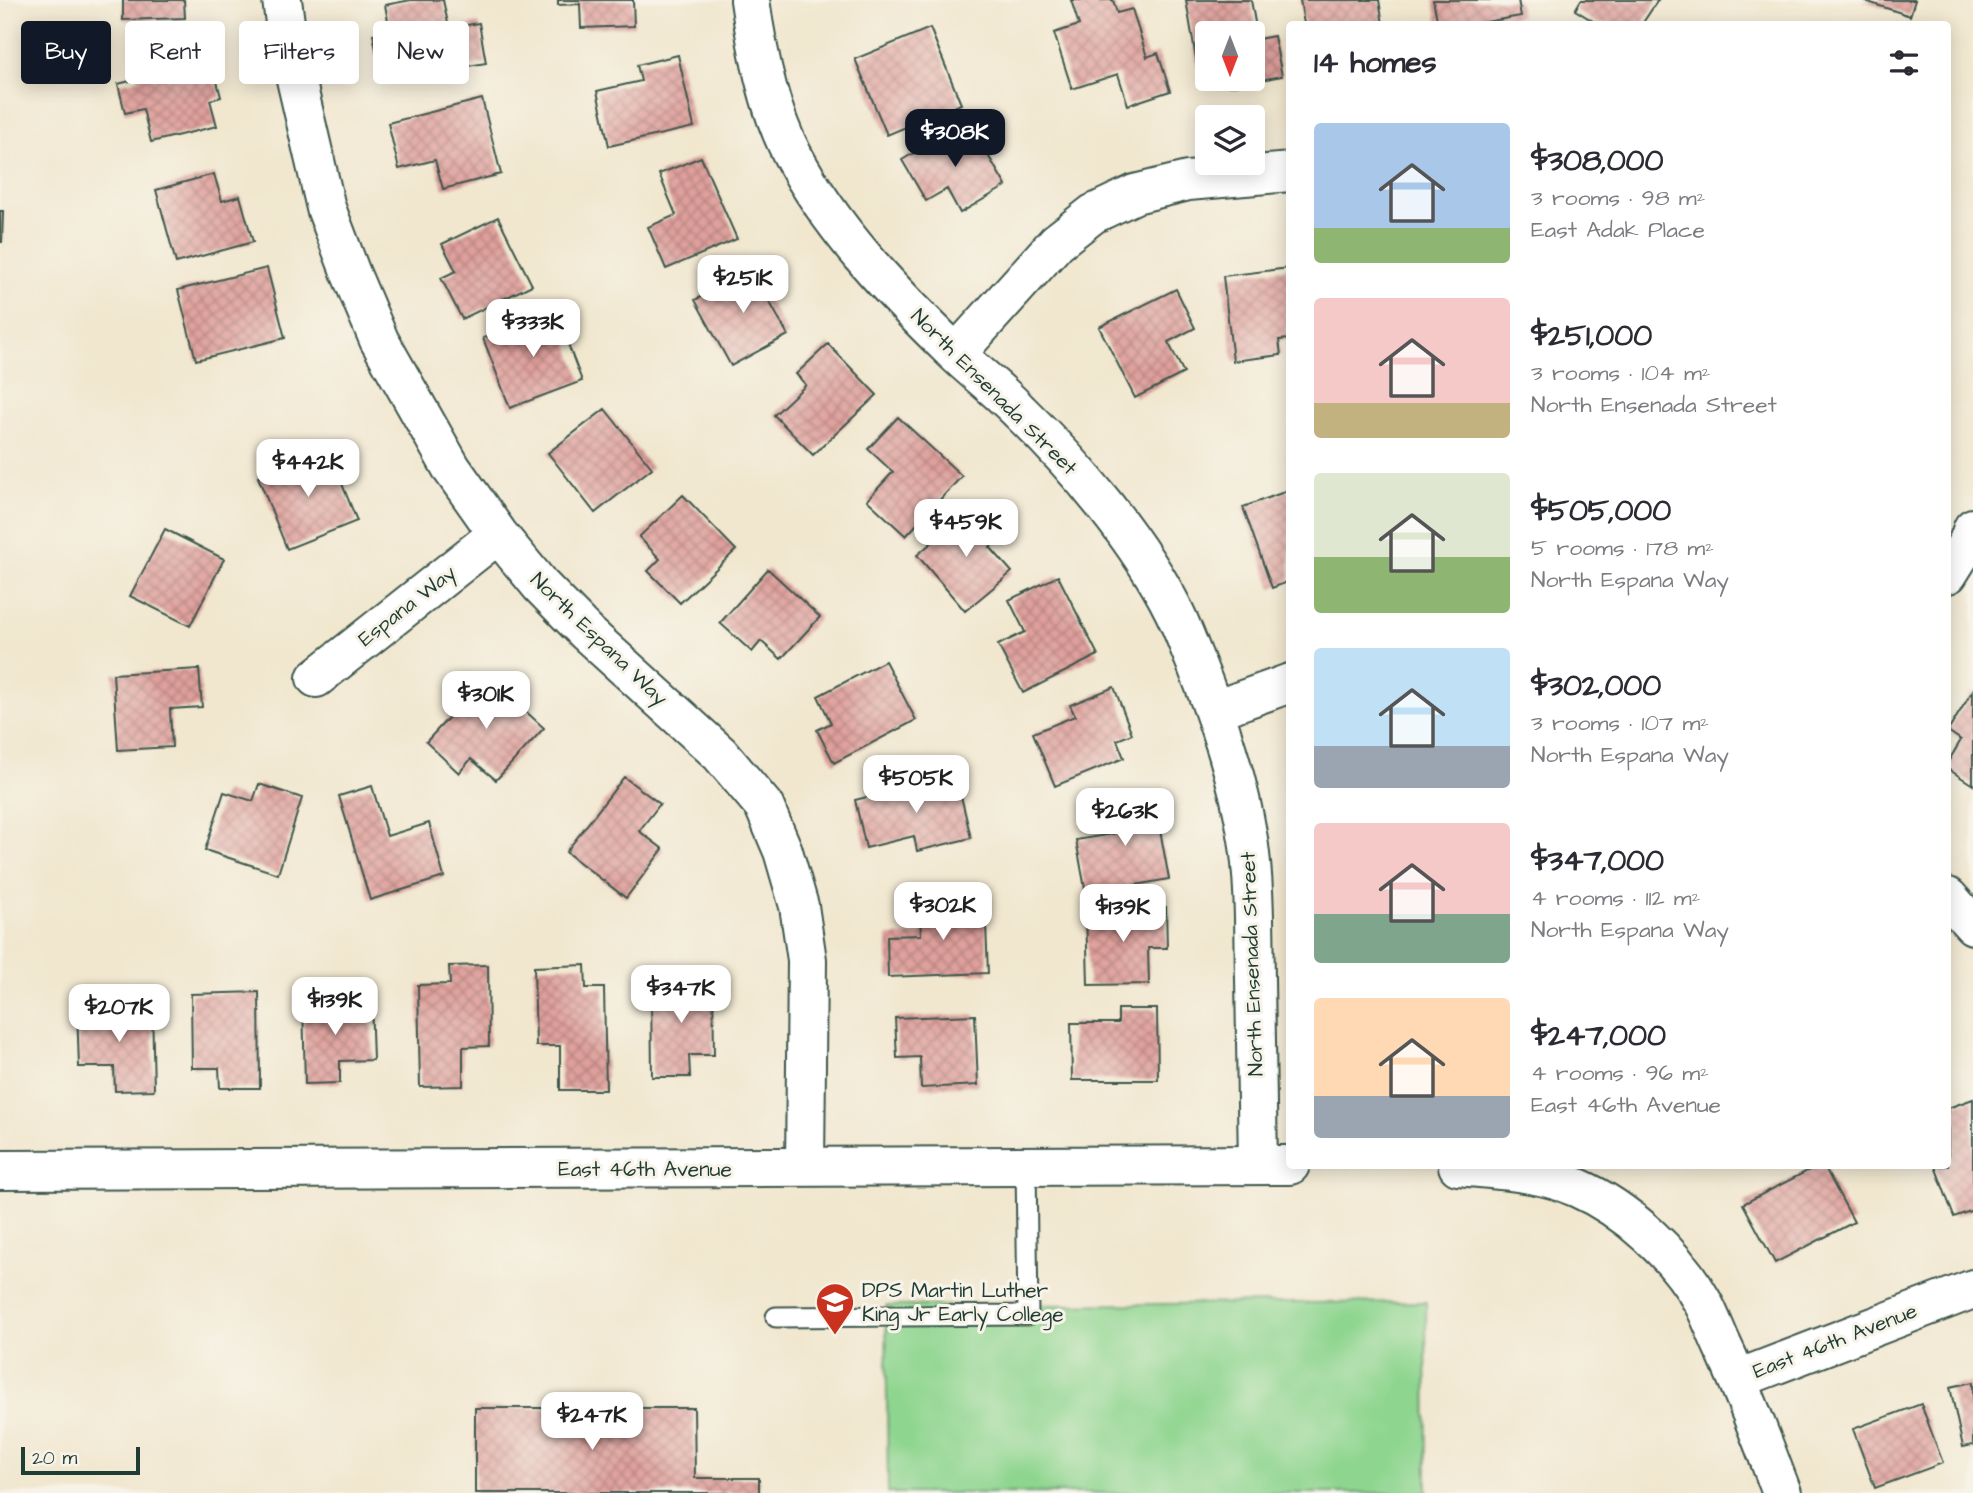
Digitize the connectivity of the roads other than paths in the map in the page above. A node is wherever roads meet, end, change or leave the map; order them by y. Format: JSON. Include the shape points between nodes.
{"nodes":[{"id":1,"x":282,"y":0,"type":"edge"},
{"id":2,"x":750,"y":0,"type":"edge"},
{"id":3,"x":1286,"y":172,"type":"edge"},
{"id":4,"x":956,"y":354,"type":"junction"},
{"id":5,"x":1973,"y":528,"type":"edge"},
{"id":6,"x":498,"y":534,"type":"junction"},
{"id":7,"x":1951,"y":569,"type":"edge"},
{"id":8,"x":316,"y":678,"type":"dead end"},
{"id":9,"x":1286,"y":684,"type":"edge"},
{"id":10,"x":1215,"y":710,"type":"junction"},
{"id":11,"x":1951,"y":900,"type":"edge"},
{"id":12,"x":1973,"y":925,"type":"edge"},
{"id":13,"x":1026,"y":1165,"type":"junction"},
{"id":14,"x":1274,"y":1165,"type":"edge"},
{"id":15,"x":806,"y":1167,"type":"junction"},
{"id":16,"x":1489,"y":1169,"type":"edge"},
{"id":17,"x":0,"y":1170,"type":"edge"},
{"id":18,"x":1973,"y":1289,"type":"edge"},
{"id":19,"x":776,"y":1317,"type":"dead end"},
{"id":20,"x":1738,"y":1379,"type":"junction"},
{"id":21,"x":1782,"y":1493,"type":"edge"}],
"edges":[{"from":1,"to":6,"type":"street","name":"North Espana Way","via":[[326,208],[351,274],[379,340],[415,405],[452,469]]},
{"from":2,"to":4,"type":"street","name":"North Ensenada Street","via":[[771,98],[790,151],[849,240]]},
{"from":3,"to":4,"type":"street","via":[[1188,181],[1135,194],[1093,214],[1057,242]]},
{"from":4,"to":10,"type":"street","name":"North Ensenada Street","via":[[1021,412],[1131,541],[1175,611]]},
{"from":5,"to":7,"type":"street"},
{"from":6,"to":8,"type":"street","name":"Espana Way"},
{"from":6,"to":15,"type":"street","name":"North Espana Way","via":[[540,585],[720,754],[764,806],[799,906],[807,960]]},
{"from":9,"to":10,"type":"street"},
{"from":10,"to":14,"type":"street","name":"North Ensenada Street","via":[[1236,777],[1248,842]]},
{"from":11,"to":12,"type":"street"},
{"from":13,"to":14,"type":"street","name":"East 46th Avenue"},
{"from":13,"to":15,"type":"street","name":"East 46th Avenue"},
{"from":13,"to":19,"type":"lane","via":[[1028,1315]]},
{"from":15,"to":17,"type":"street","name":"East 46th Avenue"},
{"from":16,"to":20,"type":"street","name":"East 46th Avenue","via":[[1530,1173],[1577,1187],[1643,1228],[1702,1300]]},
{"from":18,"to":20,"type":"street","name":"East 46th Avenue"},
{"from":20,"to":21,"type":"street"}]}
